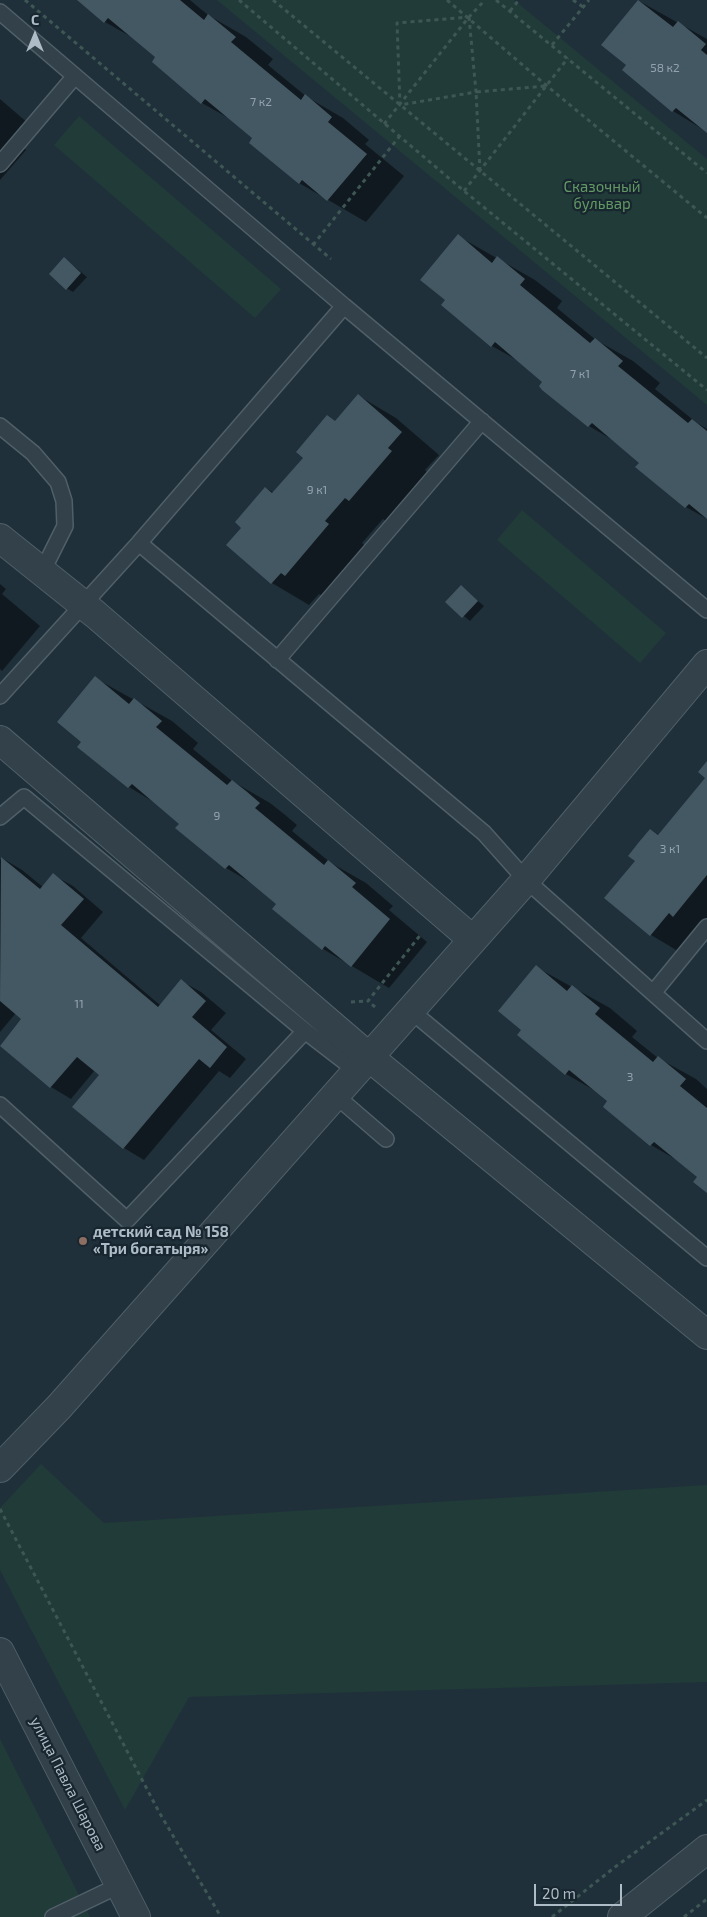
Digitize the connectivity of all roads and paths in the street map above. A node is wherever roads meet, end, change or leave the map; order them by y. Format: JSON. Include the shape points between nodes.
{"nodes":[{"id":1,"x":25,"y":0,"type":"edge"},
{"id":2,"x":239,"y":0,"type":"edge"},
{"id":3,"x":274,"y":0,"type":"edge"},
{"id":4,"x":447,"y":0,"type":"edge"},
{"id":5,"x":485,"y":0,"type":"edge"},
{"id":6,"x":496,"y":0,"type":"edge"},
{"id":7,"x":519,"y":0,"type":"edge"},
{"id":8,"x":573,"y":0,"type":"edge"},
{"id":9,"x":589,"y":0,"type":"edge"},
{"id":10,"x":583,"y":8,"type":"junction"},
{"id":11,"x":510,"y":11,"type":"junction"},
{"id":12,"x":0,"y":12,"type":"edge"},
{"id":13,"x":469,"y":17,"type":"junction"},
{"id":14,"x":552,"y":45,"type":"junction"},
{"id":15,"x":568,"y":58,"type":"junction"},
{"id":16,"x":75,"y":76,"type":"junction"},
{"id":17,"x":547,"y":86,"type":"junction"},
{"id":18,"x":476,"y":92,"type":"junction"},
{"id":19,"x":400,"y":105,"type":"junction"},
{"id":20,"x":384,"y":124,"type":"junction"},
{"id":21,"x":399,"y":136,"type":"junction"},
{"id":22,"x":0,"y":164,"type":"edge"},
{"id":23,"x":480,"y":171,"type":"junction"},
{"id":24,"x":707,"y":173,"type":"edge"},
{"id":25,"x":464,"y":191,"type":"junction"},
{"id":26,"x":707,"y":218,"type":"edge"},
{"id":27,"x":314,"y":244,"type":"junction"},
{"id":28,"x":331,"y":259,"type":"dead end"},
{"id":29,"x":298,"y":266,"type":"junction"},
{"id":30,"x":344,"y":306,"type":"junction"},
{"id":31,"x":707,"y":358,"type":"edge"},
{"id":32,"x":707,"y":390,"type":"edge"},
{"id":33,"x":482,"y":421,"type":"junction"},
{"id":34,"x":0,"y":426,"type":"edge"},
{"id":35,"x":0,"y":538,"type":"edge"},
{"id":36,"x":139,"y":543,"type":"junction"},
{"id":37,"x":42,"y":572,"type":"junction"},
{"id":38,"x":83,"y":604,"type":"junction"},
{"id":39,"x":707,"y":610,"type":"edge"},
{"id":40,"x":277,"y":660,"type":"junction"},
{"id":41,"x":707,"y":664,"type":"edge"},
{"id":42,"x":0,"y":696,"type":"edge"},
{"id":43,"x":0,"y":740,"type":"edge"},
{"id":44,"x":0,"y":817,"type":"edge"},
{"id":45,"x":526,"y":880,"type":"junction"},
{"id":46,"x":439,"y":910,"type":"junction"},
{"id":47,"x":707,"y":927,"type":"edge"},
{"id":48,"x":472,"y":939,"type":"junction"},
{"id":49,"x":653,"y":994,"type":"junction"},
{"id":50,"x":404,"y":1018,"type":"junction"},
{"id":51,"x":305,"y":1031,"type":"junction"},
{"id":52,"x":707,"y":1041,"type":"edge"},
{"id":53,"x":363,"y":1064,"type":"junction"},
{"id":54,"x":335,"y":1096,"type":"junction"},
{"id":55,"x":0,"y":1105,"type":"edge"},
{"id":56,"x":386,"y":1139,"type":"dead end"},
{"id":57,"x":707,"y":1258,"type":"edge"},
{"id":58,"x":707,"y":1335,"type":"edge"},
{"id":59,"x":0,"y":1468,"type":"edge"},
{"id":60,"x":0,"y":1509,"type":"edge"},
{"id":61,"x":0,"y":1652,"type":"edge"},
{"id":62,"x":707,"y":1800,"type":"edge"},
{"id":63,"x":707,"y":1849,"type":"edge"},
{"id":64,"x":120,"y":1885,"type":"junction"},
{"id":65,"x":707,"y":1899,"type":"edge"},
{"id":66,"x":53,"y":1917,"type":"edge"},
{"id":67,"x":136,"y":1917,"type":"edge"},
{"id":68,"x":221,"y":1917,"type":"edge"},
{"id":69,"x":552,"y":1917,"type":"edge"},
{"id":70,"x":622,"y":1917,"type":"edge"},
{"id":71,"x":684,"y":1917,"type":"edge"}],
"edges":[{"from":1,"to":27,"type":"path"},
{"from":2,"to":20,"type":"path"},
{"from":3,"to":19,"type":"path"},
{"from":4,"to":13,"type":"path"},
{"from":5,"to":13,"type":"path"},
{"from":6,"to":11,"type":"path"},
{"from":7,"to":11,"type":"path"},
{"from":8,"to":10,"type":"path"},
{"from":9,"to":10,"type":"path"},
{"from":10,"to":14,"type":"path"},
{"from":11,"to":14,"type":"path"},
{"from":12,"to":16,"type":"lane"},
{"from":13,"to":17,"type":"path"},
{"from":13,"to":18,"type":"path"},
{"from":13,"to":19,"type":"path"},
{"from":13,"to":19,"type":"path","via":[[397,23]]},
{"from":14,"to":15,"type":"path"},
{"from":15,"to":17,"type":"path"},
{"from":15,"to":24,"type":"path"},
{"from":16,"to":22,"type":"lane"},
{"from":16,"to":29,"type":"lane"},
{"from":17,"to":18,"type":"path"},
{"from":17,"to":23,"type":"path"},
{"from":17,"to":26,"type":"path"},
{"from":18,"to":19,"type":"path"},
{"from":18,"to":23,"type":"path"},
{"from":19,"to":20,"type":"path"},
{"from":19,"to":23,"type":"path"},
{"from":20,"to":21,"type":"path"},
{"from":21,"to":25,"type":"path"},
{"from":21,"to":27,"type":"path"},
{"from":23,"to":25,"type":"path"},
{"from":23,"to":31,"type":"path"},
{"from":25,"to":32,"type":"path"},
{"from":27,"to":28,"type":"path"},
{"from":27,"to":29,"type":"path"},
{"from":29,"to":30,"type":"lane"},
{"from":30,"to":33,"type":"lane"},
{"from":30,"to":36,"type":"lane"},
{"from":33,"to":39,"type":"lane"},
{"from":33,"to":40,"type":"lane"},
{"from":34,"to":37,"type":"lane","via":[[33,453],[58,482],[64,501],[65,526]]},
{"from":35,"to":37,"type":"street"},
{"from":36,"to":38,"type":"lane"},
{"from":36,"to":40,"type":"lane"},
{"from":37,"to":38,"type":"street"},
{"from":38,"to":42,"type":"lane"},
{"from":38,"to":46,"type":"street"},
{"from":40,"to":45,"type":"lane","via":[[484,832]]},
{"from":41,"to":45,"type":"street"},
{"from":43,"to":53,"type":"street"},
{"from":44,"to":51,"type":"lane","via":[[24,797]]},
{"from":45,"to":48,"type":"street"},
{"from":45,"to":49,"type":"lane"},
{"from":46,"to":48,"type":"street"},
{"from":46,"to":50,"type":"path","via":[[368,1001]]},
{"from":47,"to":49,"type":"lane"},
{"from":48,"to":50,"type":"street"},
{"from":49,"to":52,"type":"lane"},
{"from":50,"to":53,"type":"street"},
{"from":50,"to":57,"type":"lane"},
{"from":51,"to":53,"type":"lane"},
{"from":51,"to":55,"type":"lane","via":[[127,1220]]},
{"from":53,"to":54,"type":"street"},
{"from":53,"to":58,"type":"street"},
{"from":54,"to":56,"type":"lane"},
{"from":54,"to":59,"type":"street","via":[[59,1408]]},
{"from":60,"to":68,"type":"path","via":[[159,1812]]},
{"from":61,"to":64,"type":"street","name":"улица Павла Шарова"},
{"from":62,"to":69,"type":"path"},
{"from":63,"to":70,"type":"street"},
{"from":64,"to":66,"type":"lane"},
{"from":64,"to":67,"type":"street","name":"улица Павла Шарова"},
{"from":65,"to":71,"type":"path"}]}
